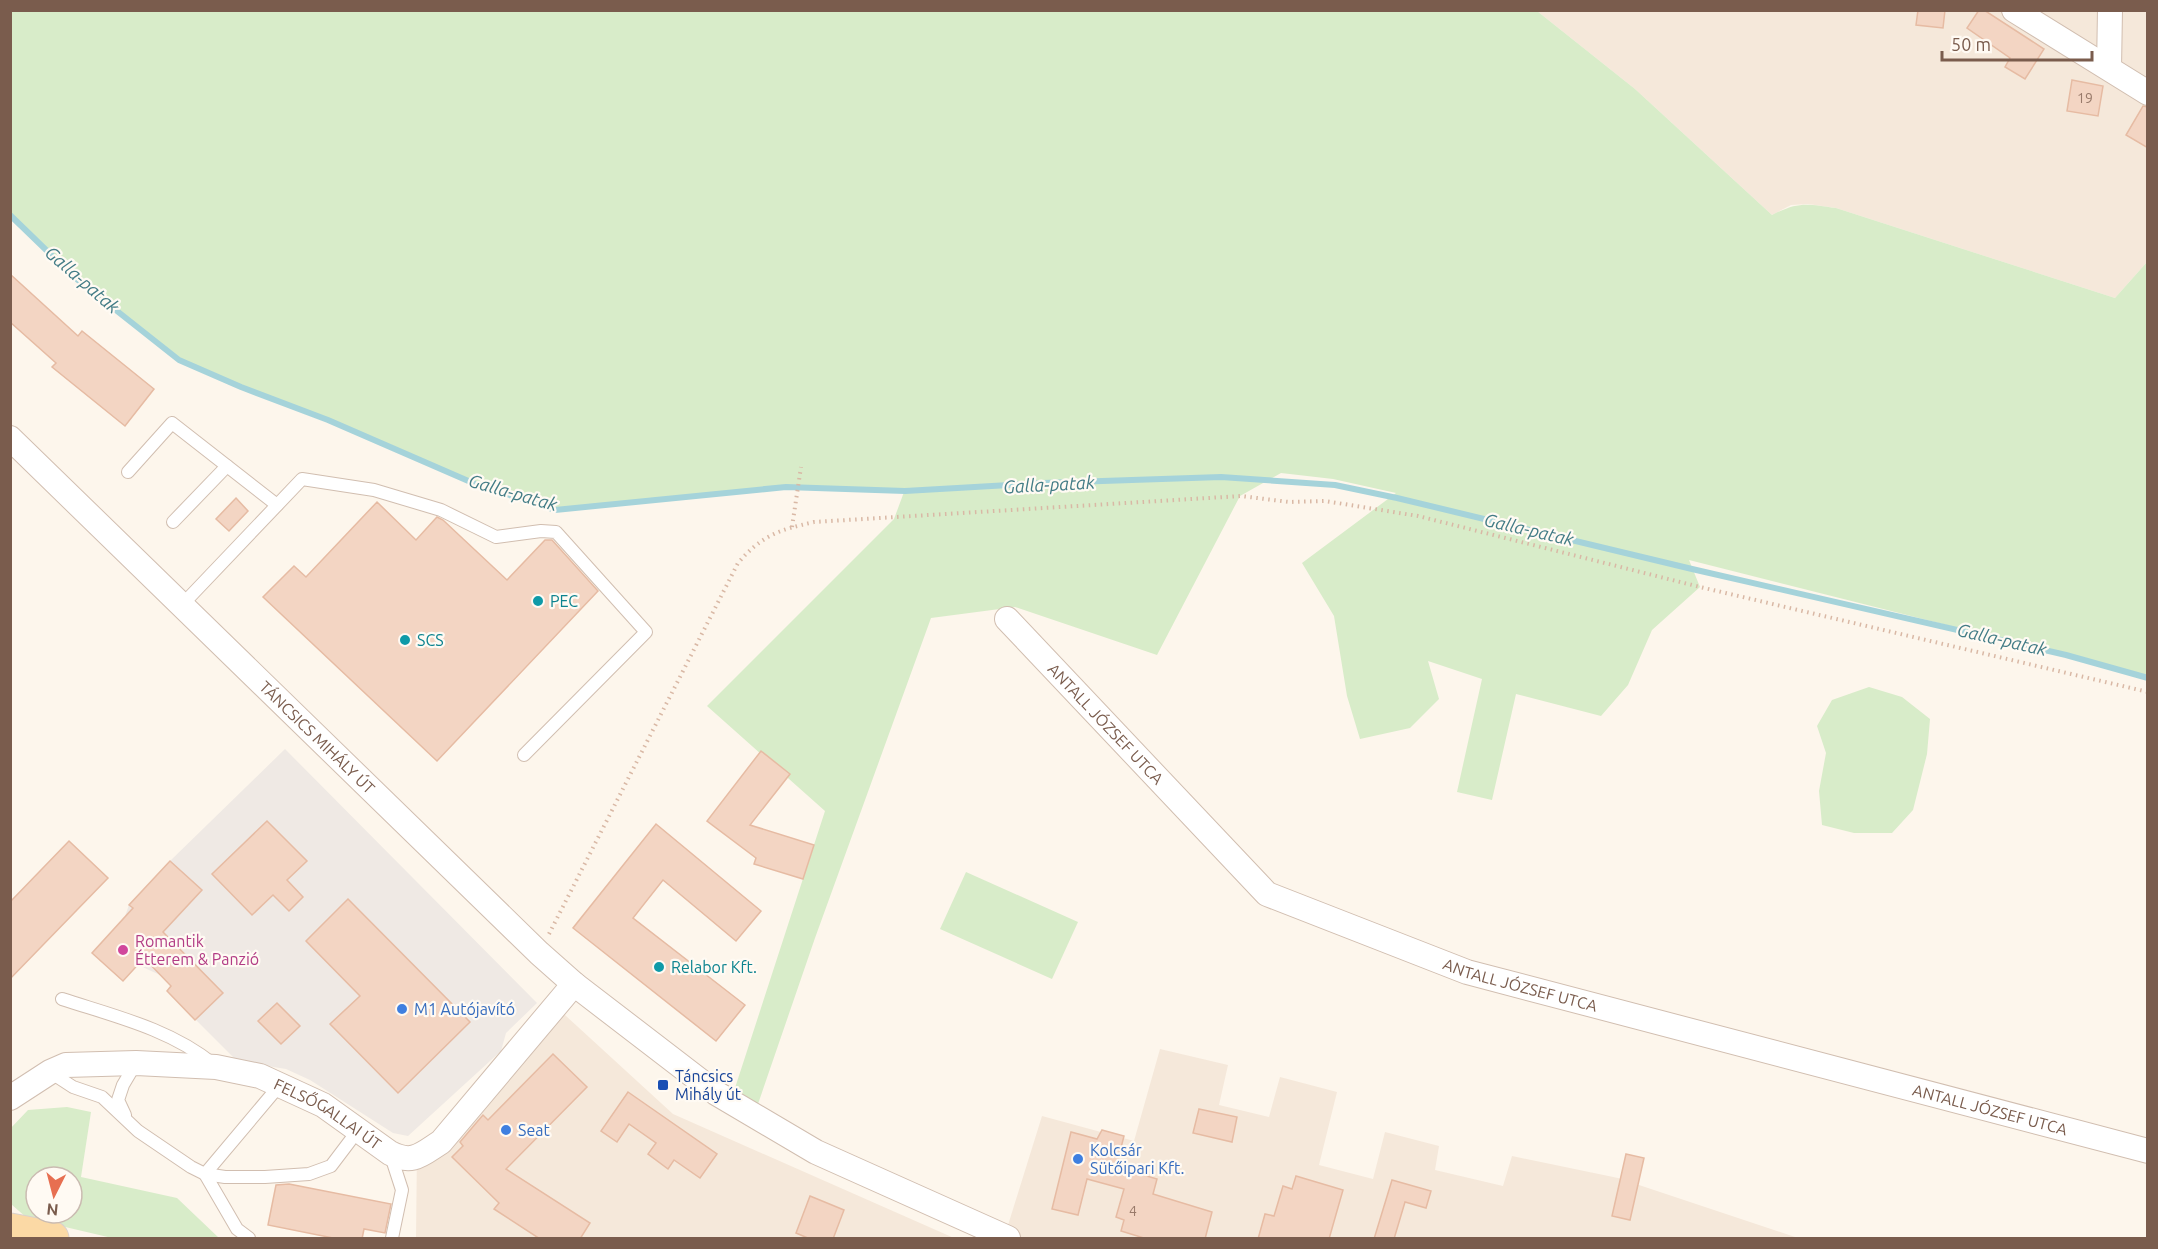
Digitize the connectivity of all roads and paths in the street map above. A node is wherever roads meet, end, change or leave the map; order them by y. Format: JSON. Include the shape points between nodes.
{"nodes":[{"id":1,"x":2014,"y":10,"type":"edge"},
{"id":2,"x":2110,"y":10,"type":"edge"},
{"id":3,"x":2109,"y":68,"type":"junction"},
{"id":4,"x":2148,"y":93,"type":"edge"},
{"id":5,"x":10,"y":438,"type":"edge"},
{"id":6,"x":227,"y":466,"type":"junction"},
{"id":7,"x":801,"y":467,"type":"dead end"},
{"id":8,"x":128,"y":472,"type":"dead end"},
{"id":9,"x":277,"y":505,"type":"junction"},
{"id":10,"x":173,"y":522,"type":"dead end"},
{"id":11,"x":792,"y":527,"type":"junction"},
{"id":12,"x":182,"y":605,"type":"junction"},
{"id":13,"x":1007,"y":619,"type":"dead end"},
{"id":14,"x":2148,"y":692,"type":"edge"},
{"id":15,"x":524,"y":755,"type":"dead end"},
{"id":16,"x":539,"y":953,"type":"junction"},
{"id":17,"x":574,"y":984,"type":"junction"},
{"id":18,"x":62,"y":999,"type":"dead end"},
{"id":19,"x":136,"y":1063,"type":"junction"},
{"id":20,"x":216,"y":1067,"type":"junction"},
{"id":21,"x":51,"y":1072,"type":"junction"},
{"id":22,"x":279,"y":1086,"type":"junction"},
{"id":23,"x":10,"y":1098,"type":"edge"},
{"id":24,"x":126,"y":1119,"type":"junction"},
{"id":25,"x":359,"y":1129,"type":"junction"},
{"id":26,"x":2148,"y":1151,"type":"edge"},
{"id":27,"x":390,"y":1153,"type":"junction"},
{"id":28,"x":205,"y":1173,"type":"junction"},
{"id":29,"x":10,"y":1211,"type":"edge"},
{"id":30,"x":10,"y":1230,"type":"edge"},
{"id":31,"x":51,"y":1238,"type":"edge"},
{"id":32,"x":249,"y":1239,"type":"edge"},
{"id":33,"x":392,"y":1239,"type":"edge"},
{"id":34,"x":1008,"y":1239,"type":"edge"}],
"edges":[{"from":1,"to":3,"type":"street"},
{"from":2,"to":3,"type":"street"},
{"from":3,"to":4,"type":"street"},
{"from":5,"to":12,"type":"street","name":"TÁNCSICS MIHÁLY ÚT"},
{"from":6,"to":8,"type":"lane","via":[[172,423]]},
{"from":6,"to":9,"type":"lane"},
{"from":6,"to":10,"type":"lane"},
{"from":7,"to":11,"type":"path"},
{"from":9,"to":12,"type":"lane"},
{"from":9,"to":15,"type":"lane","via":[[302,479],[375,489],[441,510],[496,537],[556,532],[646,632]]},
{"from":11,"to":14,"type":"path","via":[[856,519],[1240,496],[1289,502],[1324,501],[1418,516]]},
{"from":11,"to":16,"type":"path","via":[[753,546],[738,563]]},
{"from":12,"to":16,"type":"street","name":"TÁNCSICS MIHÁLY ÚT"},
{"from":13,"to":26,"type":"street","name":"ANTALL JÓZSEF UTCA","via":[[1267,894],[1467,972]]},
{"from":16,"to":17,"type":"street","name":"TÁNCSICS MIHÁLY ÚT"},
{"from":17,"to":27,"type":"street","name":"FELSŐGALLAI ÚT","via":[[441,1142],[415,1159]]},
{"from":17,"to":34,"type":"street","name":"TÁNCSICS MIHÁLY ÚT","via":[[716,1093],[806,1146]]},
{"from":18,"to":20,"type":"lane","via":[[180,1041]]},
{"from":19,"to":20,"type":"street","name":"FELSŐGALLAI ÚT"},
{"from":19,"to":21,"type":"street","name":"FELSŐGALLAI ÚT","via":[[66,1065]]},
{"from":19,"to":24,"type":"lane","via":[[118,1100]]},
{"from":20,"to":22,"type":"street","name":"FELSŐGALLAI ÚT","via":[[260,1076]]},
{"from":21,"to":23,"type":"street","name":"FELSŐGALLAI ÚT"},
{"from":21,"to":24,"type":"lane","via":[[73,1088],[102,1097]]},
{"from":22,"to":25,"type":"street","name":"FELSŐGALLAI ÚT","via":[[322,1105]]},
{"from":22,"to":28,"type":"lane"},
{"from":24,"to":28,"type":"lane","via":[[138,1131]]},
{"from":25,"to":27,"type":"street","name":"FELSŐGALLAI ÚT"},
{"from":25,"to":28,"type":"lane","via":[[331,1166],[309,1174],[225,1177]]},
{"from":27,"to":33,"type":"lane","via":[[402,1190]]},
{"from":28,"to":32,"type":"lane","via":[[237,1229]]},
{"from":29,"to":31,"type":"street","via":[[19,1224]]},
{"from":30,"to":31,"type":"main road"}]}
